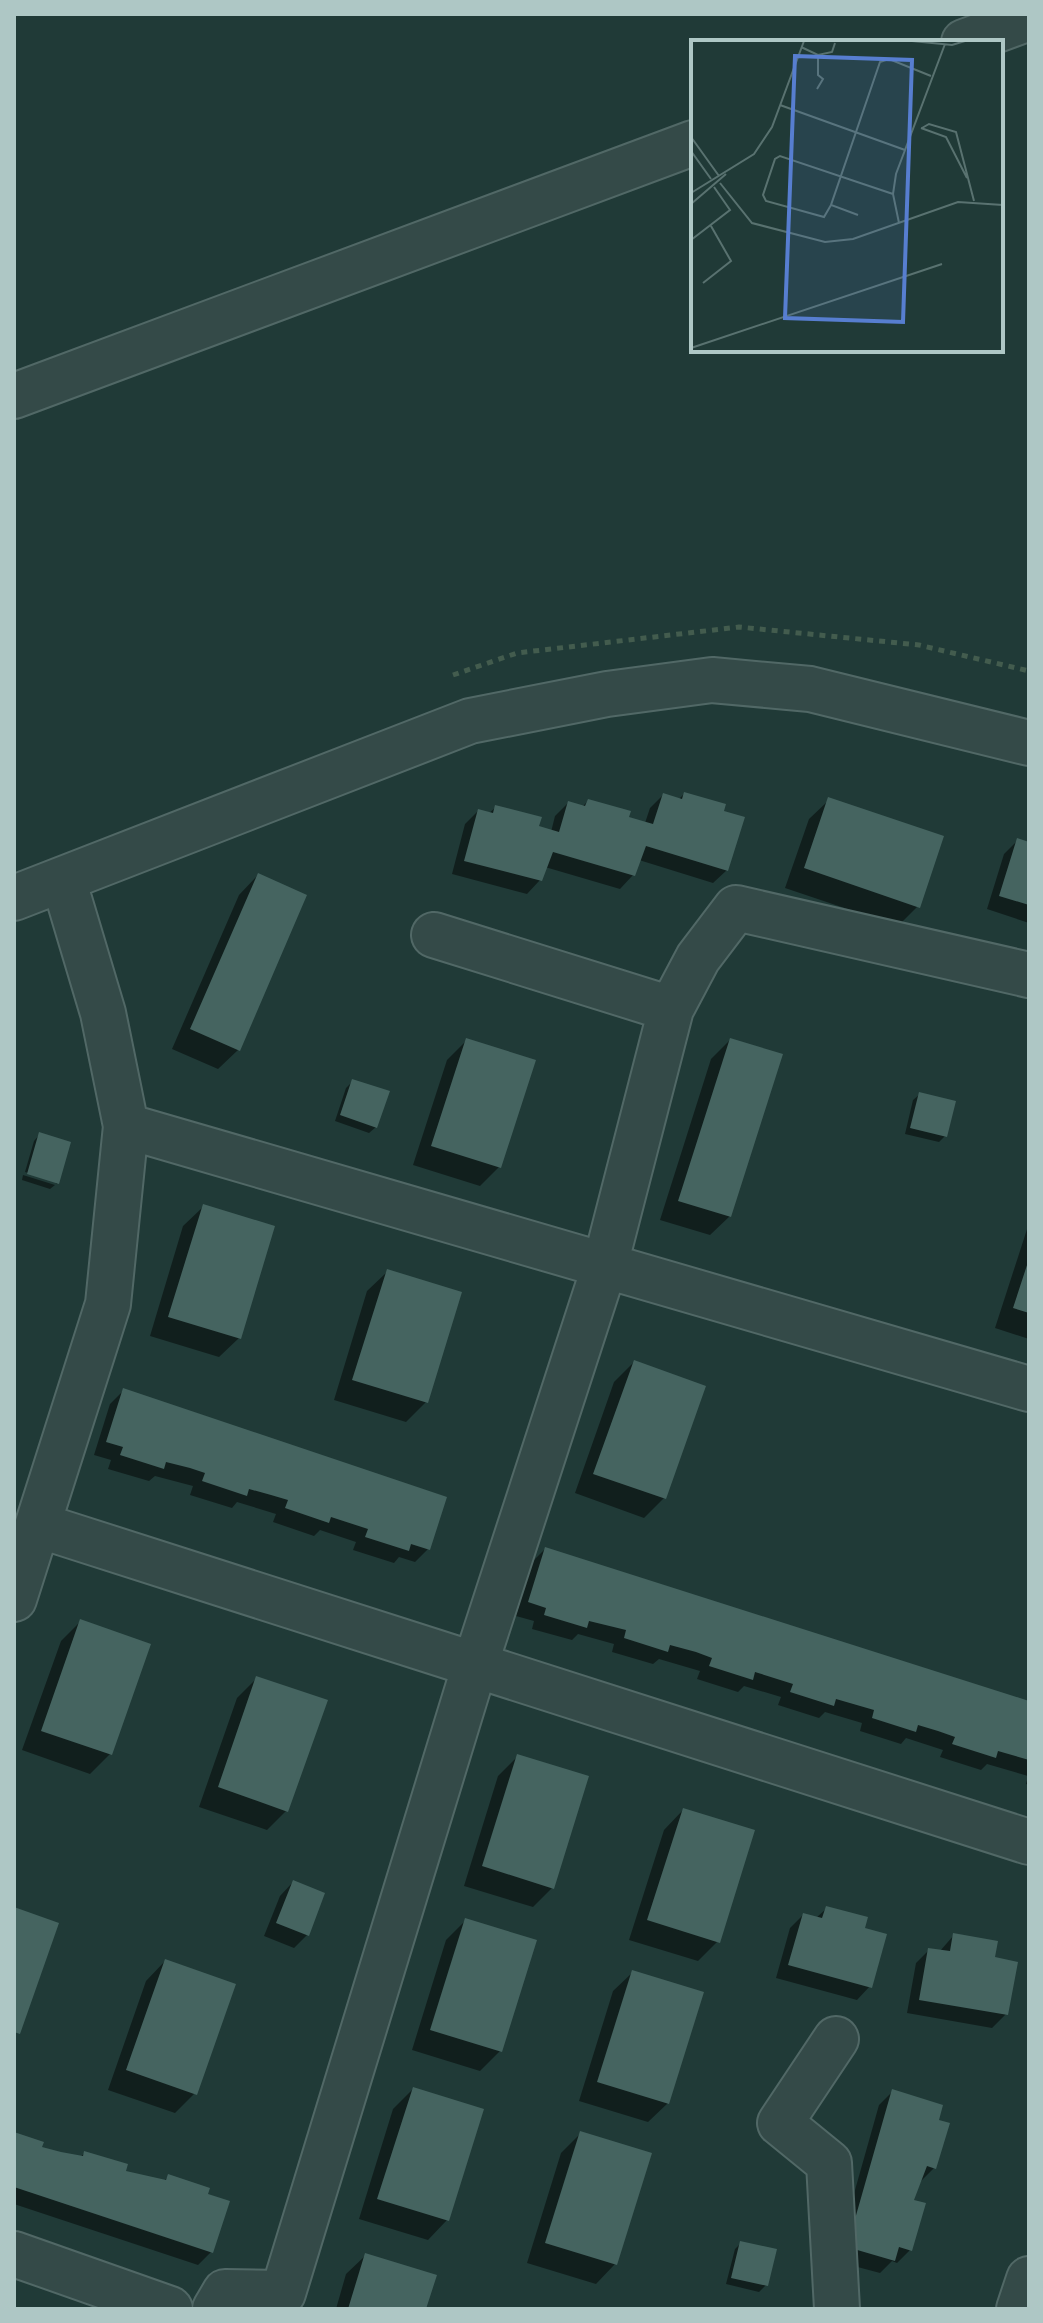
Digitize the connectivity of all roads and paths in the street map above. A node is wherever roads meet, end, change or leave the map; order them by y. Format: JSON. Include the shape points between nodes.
{"nodes":[{"id":1,"x":1029,"y":18,"type":"edge"},
{"id":2,"x":969,"y":40,"type":"edge"},
{"id":3,"x":691,"y":144,"type":"edge"},
{"id":4,"x":14,"y":396,"type":"edge"},
{"id":5,"x":1029,"y":743,"type":"edge"},
{"id":6,"x":63,"y":879,"type":"junction"},
{"id":7,"x":14,"y":898,"type":"edge"},
{"id":8,"x":434,"y":935,"type":"dead end"},
{"id":9,"x":1029,"y":975,"type":"edge"},
{"id":10,"x":671,"y":1009,"type":"junction"},
{"id":11,"x":126,"y":1126,"type":"junction"},
{"id":12,"x":605,"y":1265,"type":"junction"},
{"id":13,"x":1029,"y":1389,"type":"edge"},
{"id":14,"x":38,"y":1525,"type":"junction"},
{"id":15,"x":14,"y":1599,"type":"edge"},
{"id":16,"x":475,"y":1665,"type":"junction"},
{"id":17,"x":1029,"y":1842,"type":"edge"},
{"id":18,"x":836,"y":2039,"type":"dead end"},
{"id":19,"x":14,"y":2254,"type":"edge"},
{"id":20,"x":1029,"y":2279,"type":"edge"},
{"id":21,"x":170,"y":2309,"type":"edge"},
{"id":22,"x":215,"y":2309,"type":"edge"},
{"id":23,"x":837,"y":2309,"type":"edge"},
{"id":24,"x":1019,"y":2309,"type":"edge"}],
"edges":[{"from":1,"to":2,"type":"street"},
{"from":3,"to":4,"type":"street"},
{"from":5,"to":6,"type":"street","via":[[810,689],[712,680],[607,694],[470,721]]},
{"from":6,"to":7,"type":"street"},
{"from":6,"to":11,"type":"street","via":[[103,1013]]},
{"from":8,"to":10,"type":"street"},
{"from":9,"to":10,"type":"street","via":[[736,908],[698,958]]},
{"from":10,"to":12,"type":"street"},
{"from":11,"to":12,"type":"street"},
{"from":11,"to":14,"type":"street","via":[[108,1304]]},
{"from":12,"to":13,"type":"street"},
{"from":12,"to":16,"type":"street"},
{"from":14,"to":15,"type":"street"},
{"from":14,"to":16,"type":"street"},
{"from":16,"to":17,"type":"street"},
{"from":16,"to":22,"type":"street","via":[[283,2293],[225,2292]]},
{"from":18,"to":23,"type":"street","via":[[780,2123],[829,2163]]},
{"from":19,"to":21,"type":"street"},
{"from":20,"to":24,"type":"street"}]}
